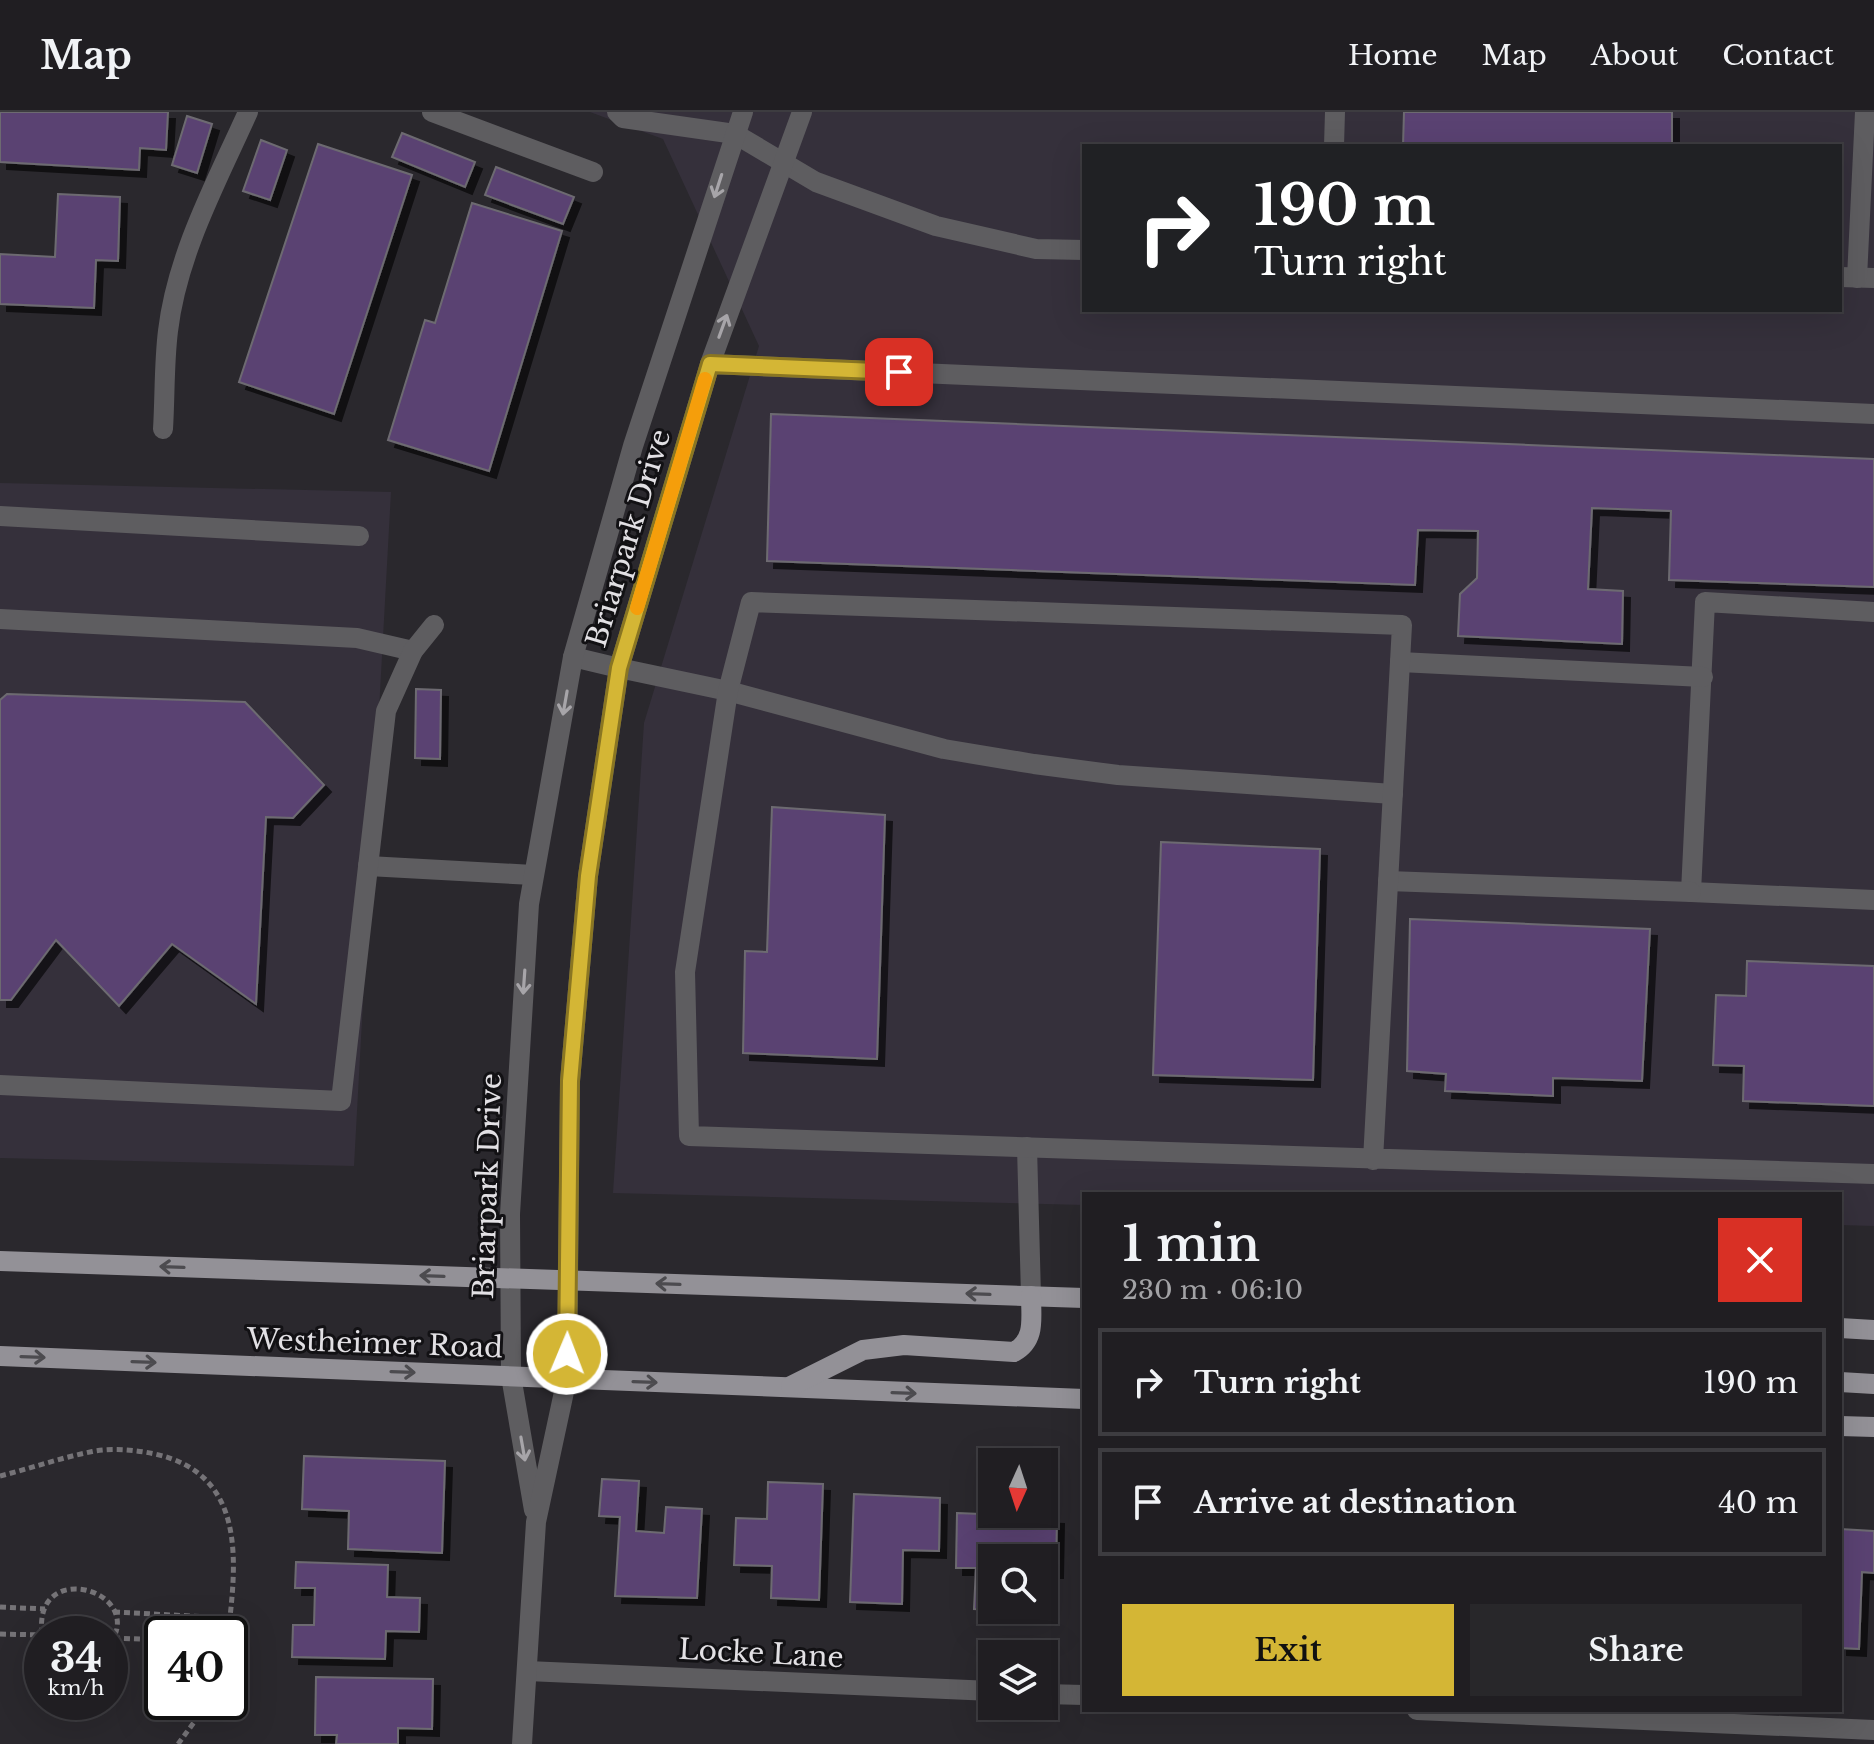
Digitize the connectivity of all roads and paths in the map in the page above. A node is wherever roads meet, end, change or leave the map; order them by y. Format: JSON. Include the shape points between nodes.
{"nodes":[{"id":1,"x":248,"y":112,"type":"edge"},
{"id":2,"x":432,"y":112,"type":"edge"},
{"id":3,"x":617,"y":112,"type":"edge"},
{"id":4,"x":743,"y":112,"type":"edge"},
{"id":5,"x":802,"y":112,"type":"edge"},
{"id":6,"x":1335,"y":112,"type":"edge"},
{"id":7,"x":1865,"y":112,"type":"edge"},
{"id":8,"x":735,"y":134,"type":"junction"},
{"id":9,"x":1334,"y":144,"type":"edge"},
{"id":10,"x":782,"y":162,"type":"junction"},
{"id":11,"x":593,"y":172,"type":"dead end"},
{"id":12,"x":1082,"y":250,"type":"edge"},
{"id":13,"x":1857,"y":277,"type":"edge"},
{"id":14,"x":710,"y":364,"type":"junction"},
{"id":15,"x":1874,"y":414,"type":"edge"},
{"id":16,"x":163,"y":429,"type":"dead end"},
{"id":17,"x":0,"y":516,"type":"edge"},
{"id":18,"x":359,"y":536,"type":"dead end"},
{"id":19,"x":1874,"y":612,"type":"edge"},
{"id":20,"x":0,"y":619,"type":"edge"},
{"id":21,"x":434,"y":625,"type":"dead end"},
{"id":22,"x":413,"y":651,"type":"junction"},
{"id":23,"x":573,"y":657,"type":"junction"},
{"id":24,"x":1400,"y":662,"type":"junction"},
{"id":25,"x":619,"y":668,"type":"junction"},
{"id":26,"x":1703,"y":677,"type":"junction"},
{"id":27,"x":728,"y":691,"type":"junction"},
{"id":28,"x":1393,"y":794,"type":"junction"},
{"id":29,"x":368,"y":866,"type":"junction"},
{"id":30,"x":533,"y":875,"type":"junction"},
{"id":31,"x":1388,"y":881,"type":"junction"},
{"id":32,"x":1691,"y":892,"type":"junction"},
{"id":33,"x":1874,"y":900,"type":"edge"},
{"id":34,"x":0,"y":1085,"type":"edge"},
{"id":35,"x":1027,"y":1147,"type":"junction"},
{"id":36,"x":1373,"y":1160,"type":"junction"},
{"id":37,"x":1874,"y":1174,"type":"edge"},
{"id":38,"x":0,"y":1261,"type":"edge"},
{"id":39,"x":510,"y":1278,"type":"junction"},
{"id":40,"x":569,"y":1281,"type":"junction"},
{"id":41,"x":1031,"y":1296,"type":"junction"},
{"id":42,"x":1082,"y":1298,"type":"edge"},
{"id":43,"x":1842,"y":1328,"type":"edge"},
{"id":44,"x":1874,"y":1330,"type":"edge"},
{"id":45,"x":0,"y":1356,"type":"edge"},
{"id":46,"x":511,"y":1376,"type":"junction"},
{"id":47,"x":567,"y":1378,"type":"junction"},
{"id":48,"x":1842,"y":1382,"type":"edge"},
{"id":49,"x":1874,"y":1384,"type":"edge"},
{"id":50,"x":787,"y":1388,"type":"junction"},
{"id":51,"x":1082,"y":1399,"type":"edge"},
{"id":52,"x":1842,"y":1426,"type":"edge"},
{"id":53,"x":1874,"y":1427,"type":"edge"},
{"id":54,"x":0,"y":1476,"type":"edge"},
{"id":55,"x":536,"y":1522,"type":"junction"},
{"id":56,"x":0,"y":1607,"type":"edge"},
{"id":57,"x":45,"y":1609,"type":"junction"},
{"id":58,"x":114,"y":1612,"type":"junction"},
{"id":59,"x":44,"y":1616,"type":"edge"},
{"id":60,"x":114,"y":1616,"type":"edge"},
{"id":61,"x":191,"y":1616,"type":"edge"},
{"id":62,"x":230,"y":1616,"type":"edge"},
{"id":63,"x":0,"y":1634,"type":"edge"},
{"id":64,"x":24,"y":1634,"type":"edge"},
{"id":65,"x":527,"y":1671,"type":"junction"},
{"id":66,"x":978,"y":1690,"type":"edge"},
{"id":67,"x":1058,"y":1694,"type":"edge"},
{"id":68,"x":1082,"y":1695,"type":"edge"},
{"id":69,"x":1463,"y":1712,"type":"edge"},
{"id":70,"x":196,"y":1720,"type":"edge"},
{"id":71,"x":1874,"y":1730,"type":"edge"},
{"id":72,"x":178,"y":1744,"type":"edge"},
{"id":73,"x":522,"y":1744,"type":"edge"}],
"edges":[{"from":1,"to":16,"type":"street","via":[[202,213],[181,278],[168,329]]},
{"from":2,"to":11,"type":"street"},
{"from":3,"to":8,"type":"street","via":[[623,118]]},
{"from":4,"to":8,"type":"street","name":"Briarpark Drive"},
{"from":5,"to":10,"type":"street","name":"Briarpark Drive"},
{"from":6,"to":9,"type":"street"},
{"from":7,"to":13,"type":"street"},
{"from":8,"to":10,"type":"street"},
{"from":8,"to":23,"type":"street","name":"Briarpark Drive","one_way":true,"via":[[633,446]]},
{"from":10,"to":12,"type":"street","via":[[816,182],[936,226],[1036,249]]},
{"from":14,"to":10,"type":"street","name":"Briarpark Drive","one_way":true},
{"from":14,"to":15,"type":"street"},
{"from":14,"to":25,"type":"street","name":"Briarpark Drive"},
{"from":17,"to":18,"type":"street"},
{"from":19,"to":26,"type":"street","via":[[1705,602]]},
{"from":20,"to":22,"type":"street","via":[[357,638]]},
{"from":21,"to":22,"type":"street"},
{"from":22,"to":29,"type":"street","via":[[386,711]]},
{"from":23,"to":25,"type":"street"},
{"from":23,"to":30,"type":"street","name":"Briarpark Drive","one_way":true},
{"from":24,"to":26,"type":"street"},
{"from":24,"to":27,"type":"street","via":[[1402,625],[751,602]]},
{"from":24,"to":28,"type":"street"},
{"from":25,"to":27,"type":"street"},
{"from":25,"to":40,"type":"street","name":"Briarpark Drive","via":[[588,876],[570,1081]]},
{"from":26,"to":32,"type":"street"},
{"from":27,"to":28,"type":"street","via":[[944,749],[1034,764]]},
{"from":27,"to":35,"type":"street","via":[[685,972],[689,1136]]},
{"from":28,"to":31,"type":"street"},
{"from":29,"to":30,"type":"street"},
{"from":29,"to":34,"type":"street","via":[[341,1101]]},
{"from":30,"to":39,"type":"street","name":"Briarpark Drive","one_way":true},
{"from":31,"to":32,"type":"street"},
{"from":31,"to":36,"type":"street"},
{"from":32,"to":33,"type":"street"},
{"from":35,"to":36,"type":"street"},
{"from":35,"to":41,"type":"street"},
{"from":36,"to":37,"type":"street"},
{"from":39,"to":38,"type":"main road","one_way":true},
{"from":39,"to":40,"type":"main road"},
{"from":39,"to":46,"type":"street","name":"Briarpark Drive"},
{"from":41,"to":40,"type":"main road","one_way":true},
{"from":40,"to":47,"type":"street","name":"Briarpark Drive"},
{"from":41,"to":42,"type":"main road"},
{"from":41,"to":50,"type":"main road","via":[[1031,1334],[1014,1352],[904,1345],[863,1350]]},
{"from":43,"to":44,"type":"main road"},
{"from":45,"to":46,"type":"main road","name":"Westheimer Road","one_way":true},
{"from":46,"to":47,"type":"main road","name":"Westheimer Road"},
{"from":46,"to":55,"type":"street","name":"Briarpark Drive","one_way":true},
{"from":47,"to":50,"type":"main road","name":"Westheimer Road","one_way":true},
{"from":47,"to":55,"type":"street","name":"Briarpark Drive"},
{"from":48,"to":49,"type":"main road"},
{"from":50,"to":51,"type":"main road","name":"Westheimer Road","one_way":true},
{"from":52,"to":53,"type":"main road"},
{"from":54,"to":62,"type":"path","via":[[98,1451],[135,1450],[196,1468],[216,1487],[228,1517]]},
{"from":55,"to":65,"type":"street","name":"Briarpark Drive"},
{"from":56,"to":57,"type":"path"},
{"from":57,"to":58,"type":"path","via":[[62,1591],[79,1587],[95,1590]]},
{"from":57,"to":59,"type":"path"},
{"from":58,"to":60,"type":"path"},
{"from":58,"to":61,"type":"path"},
{"from":63,"to":64,"type":"path"},
{"from":65,"to":66,"type":"street","name":"Locke Lane"},
{"from":65,"to":73,"type":"street","name":"Briarpark Drive"},
{"from":67,"to":68,"type":"street"},
{"from":69,"to":71,"type":"street"},
{"from":70,"to":72,"type":"path"}]}
